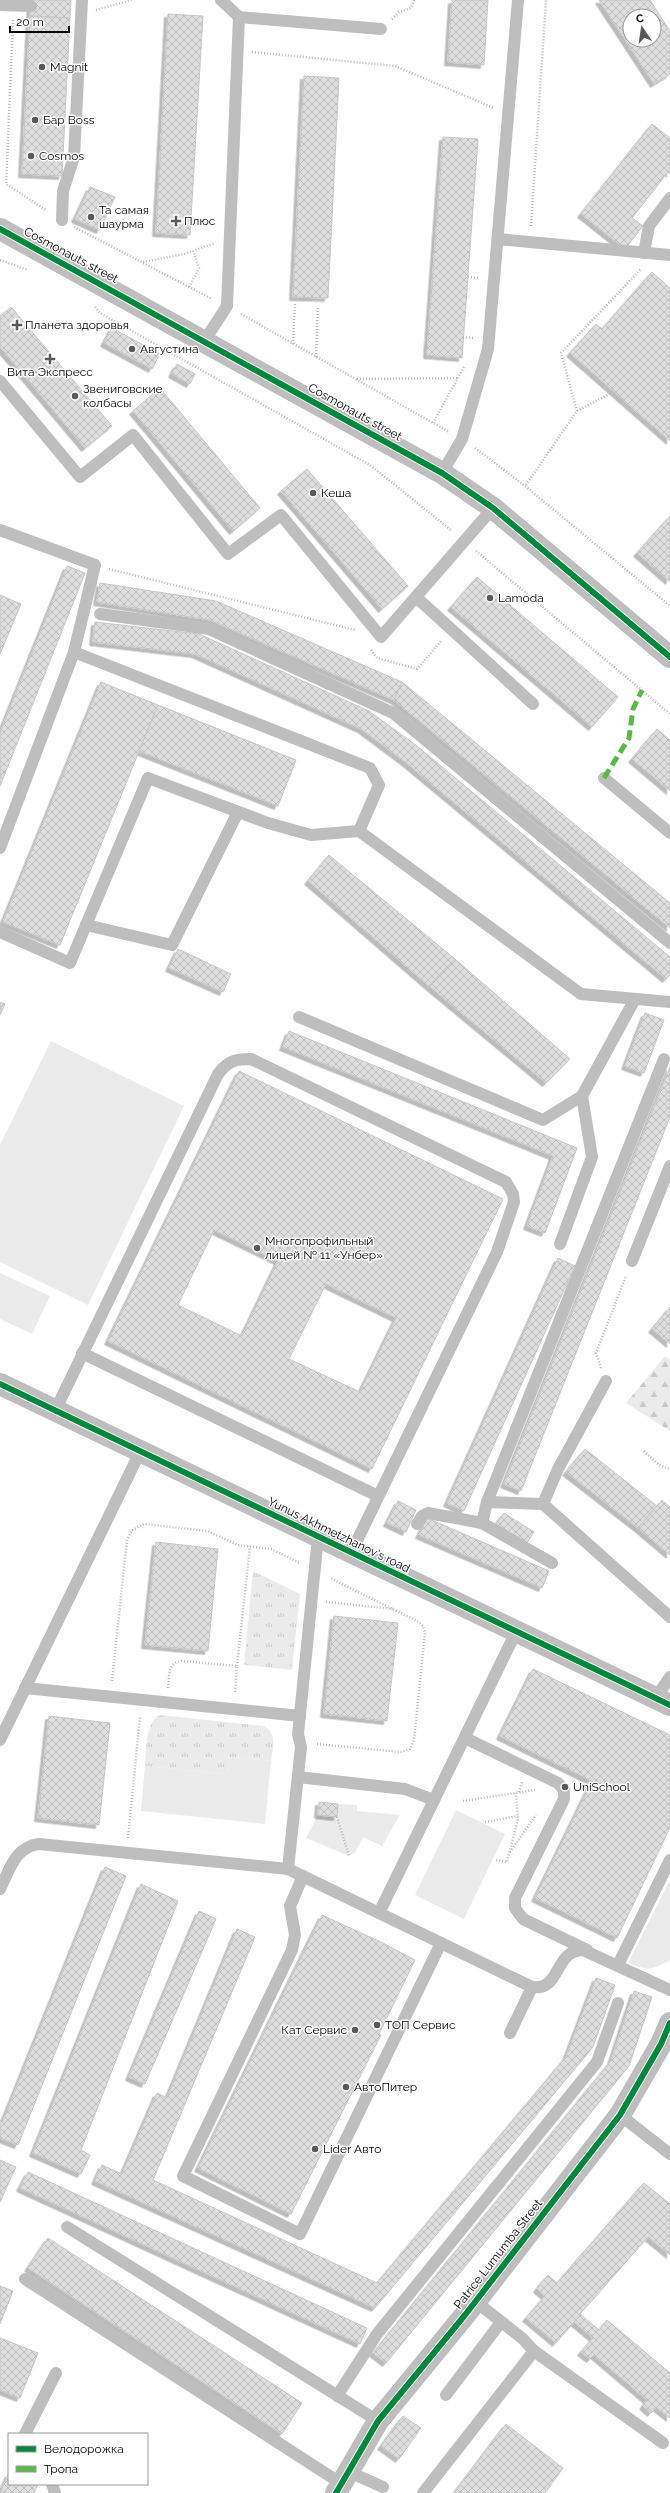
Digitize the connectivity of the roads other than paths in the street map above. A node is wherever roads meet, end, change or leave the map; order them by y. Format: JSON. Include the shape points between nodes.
{"nodes":[{"id":1,"x":221,"y":0,"type":"edge"},
{"id":2,"x":518,"y":0,"type":"edge"},
{"id":3,"x":0,"y":4,"type":"edge"},
{"id":4,"x":78,"y":5,"type":"edge"},
{"id":5,"x":31,"y":6,"type":"dead end"},
{"id":6,"x":239,"y":17,"type":"junction"},
{"id":7,"x":381,"y":29,"type":"road end"},
{"id":8,"x":670,"y":198,"type":"edge"},
{"id":9,"x":62,"y":220,"type":"road end"},
{"id":10,"x":1,"y":233,"type":"edge"},
{"id":11,"x":497,"y":245,"type":"junction"},
{"id":12,"x":644,"y":253,"type":"junction"},
{"id":13,"x":670,"y":255,"type":"edge"},
{"id":14,"x":205,"y":340,"type":"junction"},
{"id":15,"x":0,"y":381,"type":"edge"},
{"id":16,"x":442,"y":473,"type":"junction"},
{"id":17,"x":493,"y":508,"type":"junction"},
{"id":18,"x":0,"y":530,"type":"edge"},
{"id":19,"x":416,"y":597,"type":"junction"},
{"id":20,"x":100,"y":614,"type":"dead end"},
{"id":21,"x":74,"y":652,"type":"junction"},
{"id":22,"x":670,"y":657,"type":"edge"},
{"id":23,"x":533,"y":704,"type":"dead end"},
{"id":24,"x":604,"y":778,"type":"dead end"},
{"id":25,"x":238,"y":812,"type":"junction"},
{"id":26,"x":359,"y":831,"type":"junction"},
{"id":27,"x":670,"y":833,"type":"edge"},
{"id":28,"x":0,"y":848,"type":"edge"},
{"id":29,"x":86,"y":925,"type":"junction"},
{"id":30,"x":0,"y":932,"type":"edge"},
{"id":31,"x":670,"y":943,"type":"edge"},
{"id":32,"x":635,"y":998,"type":"junction"},
{"id":33,"x":670,"y":1002,"type":"edge"},
{"id":34,"x":299,"y":1016,"type":"dead end"},
{"id":35,"x":664,"y":1059,"type":"dead end"},
{"id":36,"x":582,"y":1096,"type":"junction"},
{"id":37,"x":670,"y":1166,"type":"edge"},
{"id":38,"x":560,"y":1244,"type":"dead end"},
{"id":39,"x":632,"y":1261,"type":"road end"},
{"id":40,"x":82,"y":1353,"type":"junction"},
{"id":41,"x":606,"y":1381,"type":"road end"},
{"id":42,"x":0,"y":1384,"type":"edge"},
{"id":43,"x":55,"y":1411,"type":"junction"},
{"id":44,"x":140,"y":1452,"type":"junction"},
{"id":45,"x":378,"y":1496,"type":"junction"},
{"id":46,"x":487,"y":1502,"type":"junction"},
{"id":47,"x":543,"y":1504,"type":"junction"},
{"id":48,"x":482,"y":1523,"type":"junction"},
{"id":49,"x":417,"y":1524,"type":"dead end"},
{"id":50,"x":318,"y":1538,"type":"junction"},
{"id":51,"x":351,"y":1553,"type":"junction"},
{"id":52,"x":552,"y":1563,"type":"dead end"},
{"id":53,"x":670,"y":1617,"type":"edge"},
{"id":54,"x":516,"y":1632,"type":"junction"},
{"id":55,"x":670,"y":1676,"type":"edge"},
{"id":56,"x":25,"y":1688,"type":"junction"},
{"id":57,"x":662,"y":1702,"type":"edge"},
{"id":58,"x":300,"y":1716,"type":"junction"},
{"id":59,"x":464,"y":1738,"type":"junction"},
{"id":60,"x":0,"y":1740,"type":"edge"},
{"id":61,"x":298,"y":1777,"type":"junction"},
{"id":62,"x":434,"y":1800,"type":"junction"},
{"id":63,"x":670,"y":1860,"type":"edge"},
{"id":64,"x":288,"y":1869,"type":"junction"},
{"id":65,"x":303,"y":1876,"type":"junction"},
{"id":66,"x":0,"y":1889,"type":"edge"},
{"id":67,"x":380,"y":1913,"type":"junction"},
{"id":68,"x":441,"y":1943,"type":"junction"},
{"id":69,"x":591,"y":1952,"type":"junction"},
{"id":70,"x":618,"y":1965,"type":"junction"},
{"id":71,"x":532,"y":1987,"type":"junction"},
{"id":72,"x":670,"y":1990,"type":"edge"},
{"id":73,"x":618,"y":2003,"type":"dead end"},
{"id":74,"x":670,"y":2022,"type":"edge"},
{"id":75,"x":510,"y":2033,"type":"dead end"},
{"id":76,"x":620,"y":2115,"type":"junction"},
{"id":77,"x":670,"y":2154,"type":"edge"},
{"id":78,"x":67,"y":2227,"type":"dead end"},
{"id":79,"x":25,"y":2279,"type":"dead end"},
{"id":80,"x":475,"y":2301,"type":"junction"},
{"id":81,"x":501,"y":2322,"type":"junction"},
{"id":82,"x":534,"y":2350,"type":"junction"},
{"id":83,"x":56,"y":2373,"type":"dead end"},
{"id":84,"x":446,"y":2395,"type":"dead end"},
{"id":85,"x":337,"y":2396,"type":"junction"},
{"id":86,"x":378,"y":2421,"type":"junction"},
{"id":87,"x":26,"y":2433,"type":"edge"},
{"id":88,"x":663,"y":2443,"type":"dead end"},
{"id":89,"x":343,"y":2483,"type":"edge"},
{"id":90,"x":383,"y":2487,"type":"dead end"},
{"id":91,"x":423,"y":2493,"type":"edge"}],
"edges":[{"from":1,"to":6,"type":"lane"},
{"from":2,"to":11,"type":"lane"},
{"from":3,"to":5,"type":"lane"},
{"from":4,"to":9,"type":"lane","via":[[74,158],[63,191]]},
{"from":6,"to":7,"type":"lane"},
{"from":6,"to":14,"type":"lane","via":[[226,306]]},
{"from":8,"to":12,"type":"lane","via":[[648,226]]},
{"from":10,"to":14,"type":"street","name":"Cosmonauts street"},
{"from":11,"to":12,"type":"lane","via":[[530,242]]},
{"from":11,"to":16,"type":"lane","via":[[488,349],[462,439]]},
{"from":12,"to":13,"type":"lane"},
{"from":14,"to":16,"type":"street","name":"Cosmonauts street"},
{"from":15,"to":19,"type":"lane","via":[[80,477],[133,435],[228,554],[281,515],[381,637]]},
{"from":16,"to":17,"type":"street","name":"Cosmonauts street"},
{"from":17,"to":19,"type":"lane"},
{"from":17,"to":22,"type":"street","name":"Cosmonauts street"},
{"from":18,"to":21,"type":"lane","via":[[95,565]]},
{"from":19,"to":23,"type":"lane"},
{"from":20,"to":31,"type":"lane","via":[[209,629],[393,713]]},
{"from":21,"to":26,"type":"lane","via":[[370,768],[379,785]]},
{"from":21,"to":28,"type":"lane"},
{"from":24,"to":27,"type":"lane"},
{"from":25,"to":26,"type":"lane","via":[[311,835]]},
{"from":25,"to":29,"type":"lane","via":[[172,945]]},
{"from":25,"to":29,"type":"lane","via":[[148,778]]},
{"from":26,"to":32,"type":"lane","via":[[581,994]]},
{"from":29,"to":30,"type":"lane","via":[[70,963]]},
{"from":32,"to":33,"type":"lane"},
{"from":32,"to":36,"type":"lane"},
{"from":34,"to":36,"type":"lane","via":[[543,1120]]},
{"from":35,"to":46,"type":"lane"},
{"from":36,"to":38,"type":"lane","via":[[592,1157]]},
{"from":37,"to":39,"type":"lane"},
{"from":40,"to":43,"type":"lane"},
{"from":40,"to":45,"type":"lane"},
{"from":40,"to":45,"type":"lane","via":[[218,1074],[225,1064],[236,1059],[251,1059],[506,1182],[513,1194],[514,1202],[500,1244]]},
{"from":41,"to":47,"type":"lane","via":[[558,1469]]},
{"from":42,"to":43,"type":"street","name":"Yunus Akhmetzhanov's road"},
{"from":43,"to":44,"type":"street","name":"Yunus Akhmetzhanov's road"},
{"from":44,"to":50,"type":"street","name":"Yunus Akhmetzhanov's road"},
{"from":44,"to":56,"type":"lane"},
{"from":45,"to":51,"type":"lane"},
{"from":46,"to":47,"type":"lane"},
{"from":46,"to":48,"type":"lane"},
{"from":47,"to":53,"type":"lane"},
{"from":48,"to":49,"type":"lane","via":[[428,1513],[422,1516]]},
{"from":48,"to":52,"type":"lane"},
{"from":50,"to":51,"type":"street","name":"Yunus Akhmetzhanov's road"},
{"from":50,"to":58,"type":"lane"},
{"from":51,"to":54,"type":"street","name":"Yunus Akhmetzhanov's road"},
{"from":54,"to":57,"type":"street","name":"Yunus Akhmetzhanov's road"},
{"from":54,"to":59,"type":"lane"},
{"from":55,"to":57,"type":"lane"},
{"from":56,"to":58,"type":"lane"},
{"from":56,"to":60,"type":"lane"},
{"from":58,"to":61,"type":"lane"},
{"from":59,"to":62,"type":"lane"},
{"from":59,"to":69,"type":"lane","via":[[561,1786],[564,1799],[515,1898],[515,1908],[523,1919]]},
{"from":61,"to":62,"type":"lane","via":[[405,1788]]},
{"from":61,"to":64,"type":"lane"},
{"from":62,"to":67,"type":"lane"},
{"from":63,"to":70,"type":"lane"},
{"from":64,"to":65,"type":"lane"},
{"from":64,"to":66,"type":"lane","via":[[39,1844],[31,1845],[17,1854]]},
{"from":65,"to":67,"type":"lane"},
{"from":65,"to":68,"type":"lane","via":[[290,1906],[295,1936],[292,1950],[182,2176],[300,2234]]},
{"from":67,"to":68,"type":"lane"},
{"from":68,"to":71,"type":"lane"},
{"from":69,"to":70,"type":"lane"},
{"from":69,"to":71,"type":"lane","via":[[578,1950],[568,1954],[551,1982],[542,1987]]},
{"from":70,"to":72,"type":"lane"},
{"from":71,"to":75,"type":"lane"},
{"from":73,"to":85,"type":"lane","via":[[597,2062],[377,2334]]},
{"from":74,"to":76,"type":"street","name":"Patrice Lumumba Street","via":[[661,2044]]},
{"from":76,"to":77,"type":"lane"},
{"from":76,"to":80,"type":"street","name":"Patrice Lumumba Street"},
{"from":78,"to":85,"type":"lane"},
{"from":79,"to":89,"type":"lane"},
{"from":80,"to":81,"type":"lane"},
{"from":80,"to":86,"type":"street","name":"Patrice Lumumba Street"},
{"from":81,"to":82,"type":"lane"},
{"from":81,"to":84,"type":"lane"},
{"from":82,"to":88,"type":"lane"},
{"from":82,"to":91,"type":"lane"},
{"from":83,"to":87,"type":"lane"},
{"from":85,"to":86,"type":"lane"},
{"from":86,"to":89,"type":"street","name":"Patrice Lumumba Street"},
{"from":89,"to":90,"type":"lane"}]}
